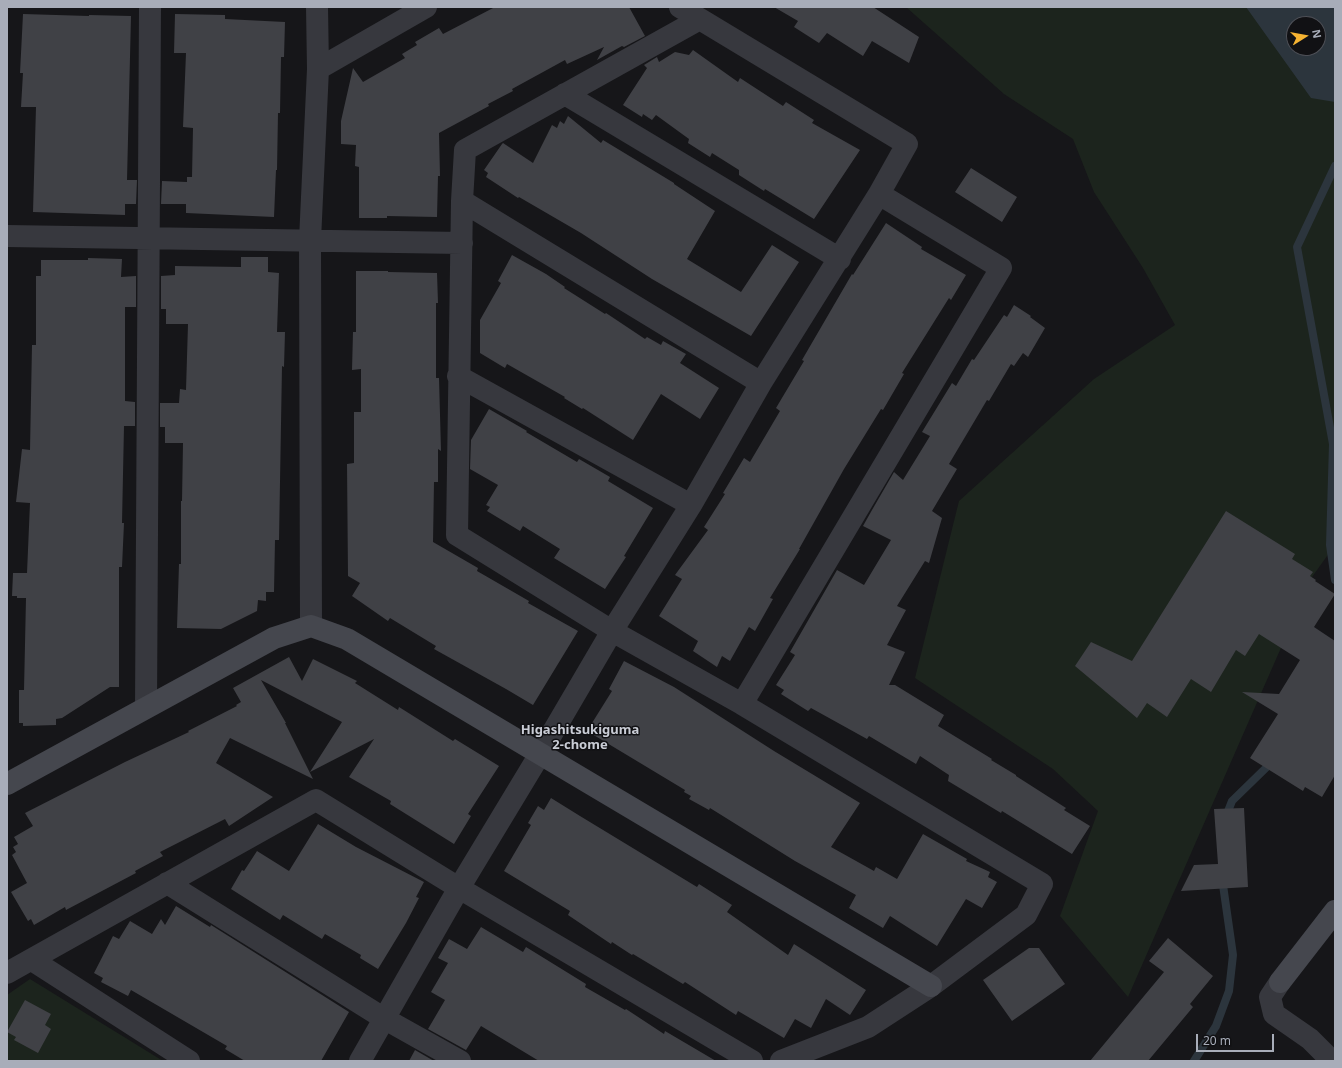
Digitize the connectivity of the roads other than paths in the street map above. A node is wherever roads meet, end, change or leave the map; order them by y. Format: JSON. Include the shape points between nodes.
{"nodes":[{"id":1,"x":150,"y":7,"type":"edge"},
{"id":2,"x":317,"y":7,"type":"edge"},
{"id":3,"x":426,"y":7,"type":"edge"},
{"id":4,"x":680,"y":7,"type":"edge"},
{"id":5,"x":700,"y":19,"type":"junction"},
{"id":6,"x":318,"y":69,"type":"junction"},
{"id":7,"x":565,"y":94,"type":"junction"},
{"id":8,"x":879,"y":194,"type":"junction"},
{"id":9,"x":462,"y":201,"type":"junction"},
{"id":10,"x":7,"y":236,"type":"edge"},
{"id":11,"x":149,"y":238,"type":"junction"},
{"id":12,"x":310,"y":240,"type":"junction"},
{"id":13,"x":462,"y":243,"type":"junction"},
{"id":14,"x":840,"y":259,"type":"junction"},
{"id":15,"x":458,"y":376,"type":"junction"},
{"id":16,"x":761,"y":383,"type":"junction"},
{"id":17,"x":691,"y":505,"type":"junction"},
{"id":18,"x":311,"y":626,"type":"junction"},
{"id":19,"x":612,"y":631,"type":"junction"},
{"id":20,"x":742,"y":704,"type":"junction"},
{"id":21,"x":146,"y":707,"type":"junction"},
{"id":22,"x":540,"y":754,"type":"junction"},
{"id":23,"x":7,"y":784,"type":"edge"},
{"id":24,"x":167,"y":883,"type":"junction"},
{"id":25,"x":459,"y":888,"type":"junction"},
{"id":26,"x":1335,"y":911,"type":"edge"},
{"id":27,"x":32,"y":960,"type":"junction"},
{"id":28,"x":7,"y":973,"type":"edge"},
{"id":29,"x":930,"y":986,"type":"junction"},
{"id":30,"x":385,"y":1019,"type":"junction"},
{"id":31,"x":189,"y":1061,"type":"edge"},
{"id":32,"x":360,"y":1061,"type":"edge"},
{"id":33,"x":460,"y":1061,"type":"edge"},
{"id":34,"x":752,"y":1061,"type":"edge"},
{"id":35,"x":781,"y":1061,"type":"edge"},
{"id":36,"x":1332,"y":1061,"type":"edge"}],
"edges":[{"from":1,"to":11,"type":"street"},
{"from":2,"to":6,"type":"street"},
{"from":3,"to":6,"type":"street"},
{"from":4,"to":5,"type":"street"},
{"from":5,"to":7,"type":"street"},
{"from":5,"to":8,"type":"street","via":[[907,144]]},
{"from":6,"to":12,"type":"street"},
{"from":7,"to":9,"type":"street","via":[[465,150]]},
{"from":7,"to":14,"type":"street"},
{"from":8,"to":14,"type":"street"},
{"from":8,"to":20,"type":"street","via":[[1001,268]]},
{"from":9,"to":13,"type":"street"},
{"from":9,"to":16,"type":"street"},
{"from":10,"to":11,"type":"street"},
{"from":11,"to":12,"type":"street"},
{"from":11,"to":21,"type":"street"},
{"from":12,"to":13,"type":"street"},
{"from":12,"to":18,"type":"street"},
{"from":13,"to":15,"type":"street"},
{"from":14,"to":16,"type":"street"},
{"from":15,"to":17,"type":"street"},
{"from":15,"to":19,"type":"street","via":[[457,535]]},
{"from":16,"to":17,"type":"street"},
{"from":17,"to":19,"type":"street"},
{"from":18,"to":21,"type":"street","via":[[274,638]]},
{"from":18,"to":22,"type":"street","via":[[347,639]]},
{"from":19,"to":20,"type":"street"},
{"from":19,"to":22,"type":"street"},
{"from":20,"to":29,"type":"street","via":[[1042,884],[1026,915]]},
{"from":21,"to":23,"type":"street"},
{"from":22,"to":25,"type":"street"},
{"from":22,"to":29,"type":"street"},
{"from":24,"to":25,"type":"street","via":[[316,800]]},
{"from":24,"to":27,"type":"street"},
{"from":24,"to":30,"type":"street"},
{"from":25,"to":30,"type":"street"},
{"from":25,"to":34,"type":"street"},
{"from":26,"to":36,"type":"street","via":[[1270,997],[1274,1014],[1310,1039]]},
{"from":27,"to":28,"type":"street"},
{"from":27,"to":31,"type":"street"},
{"from":29,"to":35,"type":"street","via":[[868,1028]]},
{"from":30,"to":32,"type":"street"},
{"from":30,"to":33,"type":"street"}]}
